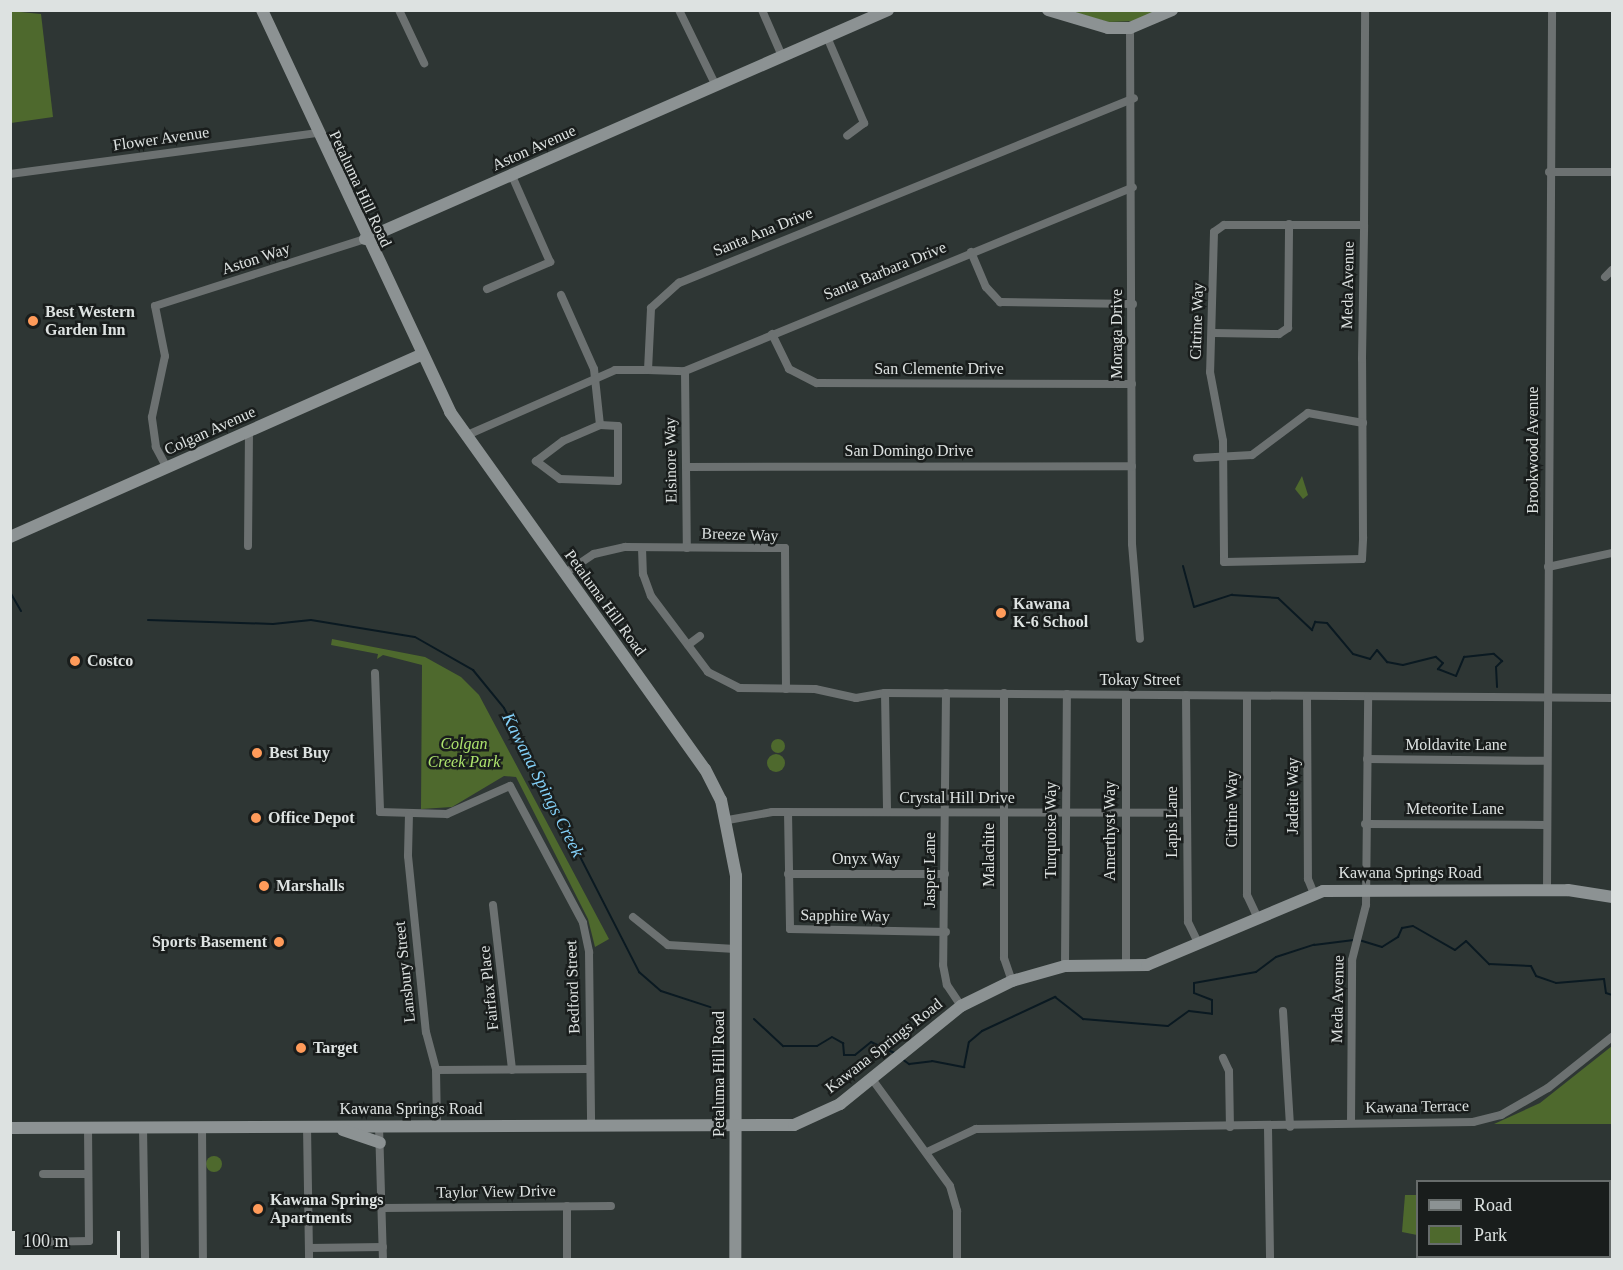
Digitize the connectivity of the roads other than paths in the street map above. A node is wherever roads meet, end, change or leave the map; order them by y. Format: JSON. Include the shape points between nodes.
{"nodes":[{"id":1,"x":399,"y":10,"type":"edge"},
{"id":2,"x":679,"y":10,"type":"edge"},
{"id":3,"x":762,"y":10,"type":"edge"},
{"id":4,"x":888,"y":10,"type":"edge"},
{"id":5,"x":1048,"y":10,"type":"edge"},
{"id":6,"x":1172,"y":10,"type":"edge"},
{"id":7,"x":1365,"y":10,"type":"edge"},
{"id":8,"x":1552,"y":10,"type":"edge"},
{"id":9,"x":265,"y":12,"type":"edge"},
{"id":10,"x":1130,"y":28,"type":"junction"},
{"id":11,"x":827,"y":37,"type":"junction"},
{"id":12,"x":782,"y":56,"type":"junction"},
{"id":13,"x":424,"y":63,"type":"dead end"},
{"id":14,"x":716,"y":86,"type":"junction"},
{"id":15,"x":1134,"y":98,"type":"junction"},
{"id":16,"x":316,"y":133,"type":"junction"},
{"id":17,"x":847,"y":136,"type":"dead end"},
{"id":18,"x":1549,"y":172,"type":"junction"},
{"id":19,"x":1612,"y":172,"type":"edge"},
{"id":20,"x":10,"y":174,"type":"edge"},
{"id":21,"x":512,"y":176,"type":"junction"},
{"id":22,"x":1133,"y":187,"type":"junction"},
{"id":23,"x":1289,"y":224,"type":"junction"},
{"id":24,"x":1364,"y":225,"type":"junction"},
{"id":25,"x":365,"y":239,"type":"junction"},
{"id":26,"x":971,"y":252,"type":"junction"},
{"id":27,"x":1612,"y":270,"type":"edge"},
{"id":28,"x":1605,"y":277,"type":"dead end"},
{"id":29,"x":487,"y":289,"type":"dead end"},
{"id":30,"x":561,"y":295,"type":"dead end"},
{"id":31,"x":1133,"y":304,"type":"junction"},
{"id":32,"x":1214,"y":333,"type":"junction"},
{"id":33,"x":772,"y":334,"type":"junction"},
{"id":34,"x":422,"y":354,"type":"junction"},
{"id":35,"x":648,"y":370,"type":"junction"},
{"id":36,"x":685,"y":371,"type":"junction"},
{"id":37,"x":592,"y":380,"type":"junction"},
{"id":38,"x":1132,"y":384,"type":"junction"},
{"id":39,"x":1364,"y":423,"type":"junction"},
{"id":40,"x":600,"y":425,"type":"junction"},
{"id":41,"x":249,"y":431,"type":"junction"},
{"id":42,"x":465,"y":436,"type":"junction"},
{"id":43,"x":1197,"y":458,"type":"dead end"},
{"id":44,"x":1222,"y":458,"type":"junction"},
{"id":45,"x":687,"y":466,"type":"junction"},
{"id":46,"x":1132,"y":466,"type":"junction"},
{"id":47,"x":167,"y":468,"type":"junction"},
{"id":48,"x":10,"y":537,"type":"edge"},
{"id":49,"x":248,"y":546,"type":"dead end"},
{"id":50,"x":642,"y":548,"type":"junction"},
{"id":51,"x":687,"y":548,"type":"junction"},
{"id":52,"x":1612,"y":553,"type":"edge"},
{"id":53,"x":1224,"y":562,"type":"joint"},
{"id":54,"x":1548,"y":567,"type":"junction"},
{"id":55,"x":564,"y":574,"type":"junction"},
{"id":56,"x":700,"y":636,"type":"dead end"},
{"id":57,"x":1140,"y":639,"type":"dead end"},
{"id":58,"x":688,"y":645,"type":"junction"},
{"id":59,"x":375,"y":673,"type":"dead end"},
{"id":60,"x":786,"y":689,"type":"junction"},
{"id":61,"x":885,"y":693,"type":"junction"},
{"id":62,"x":946,"y":693,"type":"junction"},
{"id":63,"x":1004,"y":693,"type":"junction"},
{"id":64,"x":1066,"y":694,"type":"junction"},
{"id":65,"x":1126,"y":695,"type":"junction"},
{"id":66,"x":1186,"y":695,"type":"junction"},
{"id":67,"x":1247,"y":697,"type":"junction"},
{"id":68,"x":1307,"y":697,"type":"junction"},
{"id":69,"x":1368,"y":697,"type":"junction"},
{"id":70,"x":1612,"y":698,"type":"edge"},
{"id":71,"x":1547,"y":699,"type":"junction"},
{"id":72,"x":1367,"y":759,"type":"junction"},
{"id":73,"x":1545,"y":761,"type":"junction"},
{"id":74,"x":788,"y":812,"type":"junction"},
{"id":75,"x":887,"y":812,"type":"junction"},
{"id":76,"x":945,"y":813,"type":"junction"},
{"id":77,"x":1004,"y":813,"type":"junction"},
{"id":78,"x":1066,"y":813,"type":"junction"},
{"id":79,"x":1125,"y":813,"type":"junction"},
{"id":80,"x":1187,"y":813,"type":"junction"},
{"id":81,"x":409,"y":814,"type":"junction"},
{"id":82,"x":728,"y":820,"type":"junction"},
{"id":83,"x":1365,"y":824,"type":"junction"},
{"id":84,"x":1545,"y":825,"type":"junction"},
{"id":85,"x":788,"y":874,"type":"junction"},
{"id":86,"x":945,"y":874,"type":"junction"},
{"id":87,"x":1366,"y":889,"type":"junction"},
{"id":88,"x":1547,"y":890,"type":"junction"},
{"id":89,"x":1314,"y":894,"type":"junction"},
{"id":90,"x":1612,"y":897,"type":"edge"},
{"id":91,"x":493,"y":905,"type":"dead end"},
{"id":92,"x":633,"y":917,"type":"dead end"},
{"id":93,"x":1258,"y":919,"type":"junction"},
{"id":94,"x":946,"y":932,"type":"junction"},
{"id":95,"x":1199,"y":945,"type":"junction"},
{"id":96,"x":735,"y":949,"type":"junction"},
{"id":97,"x":1065,"y":966,"type":"junction"},
{"id":98,"x":1126,"y":966,"type":"junction"},
{"id":99,"x":1012,"y":981,"type":"junction"},
{"id":100,"x":961,"y":1006,"type":"junction"},
{"id":101,"x":1283,"y":1011,"type":"dead end"},
{"id":102,"x":1612,"y":1037,"type":"edge"},
{"id":103,"x":1223,"y":1058,"type":"dead end"},
{"id":104,"x":589,"y":1069,"type":"junction"},
{"id":105,"x":436,"y":1070,"type":"junction"},
{"id":106,"x":512,"y":1070,"type":"junction"},
{"id":107,"x":872,"y":1079,"type":"junction"},
{"id":108,"x":1351,"y":1123,"type":"junction"},
{"id":109,"x":591,"y":1124,"type":"junction"},
{"id":110,"x":437,"y":1125,"type":"junction"},
{"id":111,"x":202,"y":1126,"type":"junction"},
{"id":112,"x":307,"y":1126,"type":"junction"},
{"id":113,"x":330,"y":1126,"type":"junction"},
{"id":114,"x":379,"y":1126,"type":"junction"},
{"id":115,"x":144,"y":1127,"type":"junction"},
{"id":116,"x":1230,"y":1127,"type":"junction"},
{"id":117,"x":1290,"y":1127,"type":"junction"},
{"id":118,"x":10,"y":1128,"type":"edge"},
{"id":119,"x":88,"y":1128,"type":"junction"},
{"id":120,"x":736,"y":1128,"type":"junction"},
{"id":121,"x":1268,"y":1128,"type":"junction"},
{"id":122,"x":380,"y":1143,"type":"junction"},
{"id":123,"x":929,"y":1151,"type":"junction"},
{"id":124,"x":43,"y":1174,"type":"dead end"},
{"id":125,"x":88,"y":1174,"type":"junction"},
{"id":126,"x":567,"y":1206,"type":"junction"},
{"id":127,"x":611,"y":1206,"type":"dead end"},
{"id":128,"x":383,"y":1208,"type":"junction"},
{"id":129,"x":38,"y":1242,"type":"dead end"},
{"id":130,"x":383,"y":1247,"type":"junction"},
{"id":131,"x":309,"y":1248,"type":"junction"},
{"id":132,"x":145,"y":1260,"type":"edge"},
{"id":133,"x":203,"y":1260,"type":"edge"},
{"id":134,"x":309,"y":1260,"type":"edge"},
{"id":135,"x":383,"y":1260,"type":"edge"},
{"id":136,"x":567,"y":1260,"type":"edge"},
{"id":137,"x":735,"y":1260,"type":"edge"},
{"id":138,"x":957,"y":1260,"type":"edge"},
{"id":139,"x":1270,"y":1260,"type":"edge"}],
"edges":[{"from":1,"to":13,"type":"street"},
{"from":2,"to":14,"type":"street"},
{"from":3,"to":12,"type":"street"},
{"from":4,"to":11,"type":"street","name":"Aston Avenue"},
{"from":5,"to":10,"type":"street","via":[[1092,26]]},
{"from":6,"to":10,"type":"street"},
{"from":7,"to":24,"type":"street","name":"Meda Avenue"},
{"from":8,"to":18,"type":"street","name":"Brookwood Avenue"},
{"from":9,"to":16,"type":"street","name":"Petaluma Hill Road"},
{"from":10,"to":15,"type":"street","name":"Moraga Drive"},
{"from":11,"to":12,"type":"street","name":"Aston Avenue"},
{"from":11,"to":17,"type":"street","via":[[864,123]]},
{"from":12,"to":14,"type":"street","name":"Aston Avenue"},
{"from":14,"to":21,"type":"street","name":"Aston Avenue"},
{"from":15,"to":22,"type":"street","name":"Moraga Drive"},
{"from":15,"to":35,"type":"street","name":"Santa Ana Drive","via":[[679,283],[651,308]]},
{"from":16,"to":20,"type":"street","name":"Flower Avenue"},
{"from":16,"to":25,"type":"street","name":"Petaluma Hill Road"},
{"from":18,"to":19,"type":"street"},
{"from":18,"to":54,"type":"street","name":"Brookwood Avenue"},
{"from":21,"to":25,"type":"street","name":"Aston Avenue"},
{"from":21,"to":29,"type":"street","via":[[550,262]]},
{"from":22,"to":26,"type":"street","name":"Santa Barbara Drive"},
{"from":22,"to":31,"type":"street","name":"Moraga Drive"},
{"from":23,"to":24,"type":"street","name":"Citrine Way"},
{"from":23,"to":32,"type":"street","name":"Citrine Way","via":[[1224,225],[1214,232]]},
{"from":23,"to":32,"type":"street","via":[[1288,328],[1279,334]]},
{"from":24,"to":39,"type":"street","name":"Meda Avenue"},
{"from":25,"to":34,"type":"street","name":"Petaluma Hill Road"},
{"from":25,"to":47,"type":"street","name":"Aston Way","via":[[155,306],[165,356],[153,434]]},
{"from":26,"to":31,"type":"street","via":[[986,287],[1000,302]]},
{"from":26,"to":33,"type":"street","name":"Santa Barbara Drive"},
{"from":27,"to":28,"type":"street"},
{"from":30,"to":37,"type":"street","via":[[594,369]]},
{"from":31,"to":38,"type":"street","name":"Moraga Drive"},
{"from":32,"to":44,"type":"street","name":"Citrine Way","via":[[1210,372]]},
{"from":33,"to":36,"type":"street","name":"Santa Barbara Drive"},
{"from":33,"to":38,"type":"street","name":"San Clemente Drive","via":[[789,369],[817,383]]},
{"from":34,"to":41,"type":"street","name":"Colgan Avenue"},
{"from":34,"to":42,"type":"street","name":"Petaluma Hill Road"},
{"from":35,"to":36,"type":"street","name":"Santa Barbara Drive"},
{"from":35,"to":37,"type":"street","via":[[615,370]]},
{"from":36,"to":45,"type":"street","name":"Elsinore Way"},
{"from":37,"to":40,"type":"street"},
{"from":37,"to":42,"type":"street"},
{"from":38,"to":46,"type":"street","name":"Moraga Drive"},
{"from":39,"to":44,"type":"street","via":[[1308,413],[1252,455]]},
{"from":39,"to":53,"type":"street","name":"Meda Avenue","via":[[1362,559]]},
{"from":40,"to":40,"type":"street","via":[[563,441],[536,461],[560,479],[618,481],[618,426]]},
{"from":41,"to":47,"type":"street","name":"Colgan Avenue"},
{"from":41,"to":49,"type":"street"},
{"from":42,"to":55,"type":"street","name":"Petaluma Hill Road"},
{"from":43,"to":44,"type":"street"},
{"from":44,"to":53,"type":"street","name":"Citrine Way"},
{"from":45,"to":46,"type":"street","name":"San Domingo Drive"},
{"from":45,"to":51,"type":"street","name":"Elsinore Way"},
{"from":46,"to":57,"type":"street","name":"Moraga Drive","via":[[1133,600]]},
{"from":47,"to":48,"type":"street","name":"Colgan Avenue"},
{"from":50,"to":51,"type":"street","name":"Breeze Way"},
{"from":50,"to":55,"type":"street","name":"Breeze Way","via":[[594,554]]},
{"from":50,"to":58,"type":"street","name":"Tokay Street","via":[[646,586]]},
{"from":51,"to":60,"type":"street","name":"Breeze Way","via":[[785,548]]},
{"from":52,"to":54,"type":"street"},
{"from":54,"to":71,"type":"street","name":"Brookwood Avenue"},
{"from":55,"to":82,"type":"street","name":"Petaluma Hill Road","via":[[705,769]]},
{"from":56,"to":58,"type":"street"},
{"from":58,"to":60,"type":"street","name":"Tokay Street","via":[[723,682],[739,688]]},
{"from":59,"to":81,"type":"street","name":"Bedford Street","via":[[376,804],[380,812]]},
{"from":60,"to":61,"type":"street","name":"Tokay Street","via":[[856,698]]},
{"from":61,"to":62,"type":"street","name":"Tokay Street"},
{"from":61,"to":75,"type":"street"},
{"from":62,"to":63,"type":"street","name":"Tokay Street"},
{"from":62,"to":76,"type":"street","name":"Jasper Lane"},
{"from":63,"to":64,"type":"street","name":"Tokay Street"},
{"from":63,"to":77,"type":"street","name":"Malachite"},
{"from":64,"to":65,"type":"street","name":"Tokay Street"},
{"from":64,"to":78,"type":"street","name":"Turquoise Way"},
{"from":65,"to":66,"type":"street","name":"Tokay Street"},
{"from":65,"to":79,"type":"street","name":"Amerthyst Way"},
{"from":66,"to":67,"type":"street","name":"Tokay Street"},
{"from":66,"to":80,"type":"street","name":"Lapis Lane"},
{"from":67,"to":68,"type":"street","name":"Tokay Street"},
{"from":67,"to":93,"type":"street","name":"Citrine Way","via":[[1247,895]]},
{"from":68,"to":69,"type":"street","name":"Tokay Street"},
{"from":68,"to":89,"type":"street","name":"Jadeite Way","via":[[1308,879]]},
{"from":69,"to":71,"type":"street","name":"Tokay Street"},
{"from":69,"to":72,"type":"street","name":"Meda Avenue"},
{"from":70,"to":71,"type":"street","name":"Tokay Street"},
{"from":71,"to":73,"type":"street","name":"Brookwood Avenue"},
{"from":72,"to":73,"type":"street","name":"Moldavite Lane"},
{"from":72,"to":83,"type":"street","name":"Meda Avenue"},
{"from":73,"to":84,"type":"street","name":"Brookwood Avenue"},
{"from":74,"to":75,"type":"street","name":"Crystal Hill Drive"},
{"from":74,"to":82,"type":"street","name":"Crystal Hill Drive","via":[[751,813]]},
{"from":74,"to":85,"type":"street","name":"Sapphire Way"},
{"from":75,"to":76,"type":"street","name":"Crystal Hill Drive"},
{"from":76,"to":77,"type":"street","name":"Crystal Hill Drive"},
{"from":76,"to":86,"type":"street","name":"Jasper Lane"},
{"from":77,"to":78,"type":"street","name":"Crystal Hill Drive"},
{"from":77,"to":99,"type":"street","name":"Malachite","via":[[1004,958]]},
{"from":78,"to":79,"type":"street","name":"Crystal Hill Drive"},
{"from":78,"to":97,"type":"street","name":"Turquoise Way"},
{"from":79,"to":80,"type":"street","name":"Crystal Hill Drive"},
{"from":79,"to":98,"type":"street","name":"Amerthyst Way"},
{"from":80,"to":95,"type":"street","name":"Lapis Lane","via":[[1188,922]]},
{"from":81,"to":104,"type":"street","name":"Bedford Street","via":[[453,812],[506,786],[514,789],[588,938]]},
{"from":81,"to":105,"type":"street","name":"Lansbury Street","via":[[408,856],[426,1032]]},
{"from":82,"to":96,"type":"street","name":"Petaluma Hill Road","via":[[736,868]]},
{"from":83,"to":84,"type":"street","name":"Meteorite Lane"},
{"from":83,"to":87,"type":"street","name":"Meda Avenue"},
{"from":84,"to":88,"type":"street","name":"Brookwood Avenue"},
{"from":85,"to":86,"type":"street","name":"Onyx Way"},
{"from":85,"to":94,"type":"street","name":"Sapphire Way","via":[[788,921],[794,931]]},
{"from":86,"to":94,"type":"street","name":"Jasper Lane"},
{"from":87,"to":88,"type":"street","name":"Kawana Springs Road"},
{"from":87,"to":89,"type":"street","name":"Kawana Springs Road"},
{"from":87,"to":108,"type":"street","name":"Meda Avenue","via":[[1353,952]]},
{"from":88,"to":90,"type":"street","name":"Kawana Springs Road"},
{"from":89,"to":93,"type":"street","name":"Kawana Springs Road"},
{"from":91,"to":106,"type":"street","name":"Fairfax Place"},
{"from":92,"to":96,"type":"street","via":[[668,945]]},
{"from":93,"to":95,"type":"street","name":"Kawana Springs Road"},
{"from":94,"to":100,"type":"street","name":"Jasper Lane","via":[[944,976]]},
{"from":95,"to":98,"type":"street","name":"Kawana Springs Road","via":[[1147,965]]},
{"from":96,"to":120,"type":"street","name":"Petaluma Hill Road"},
{"from":97,"to":98,"type":"street","name":"Kawana Springs Road"},
{"from":97,"to":99,"type":"street","name":"Kawana Springs Road"},
{"from":99,"to":100,"type":"street","name":"Kawana Springs Road"},
{"from":100,"to":107,"type":"street","name":"Kawana Springs Road"},
{"from":101,"to":117,"type":"street"},
{"from":102,"to":108,"type":"street","name":"Kawana Terrace","via":[[1548,1088],[1500,1115],[1473,1122]]},
{"from":103,"to":116,"type":"street","via":[[1229,1071]]},
{"from":104,"to":106,"type":"street"},
{"from":104,"to":109,"type":"street","name":"Bedford Street"},
{"from":105,"to":106,"type":"street"},
{"from":105,"to":110,"type":"street","name":"Lansbury Street"},
{"from":107,"to":120,"type":"street","name":"Kawana Springs Road","via":[[812,1119]]},
{"from":107,"to":123,"type":"street"},
{"from":108,"to":117,"type":"street","name":"Kawana Terrace"},
{"from":109,"to":110,"type":"street","name":"Kawana Springs Road"},
{"from":109,"to":120,"type":"street","name":"Kawana Springs Road"},
{"from":110,"to":114,"type":"street","name":"Kawana Springs Road"},
{"from":111,"to":112,"type":"street","name":"Kawana Springs Road"},
{"from":111,"to":115,"type":"street","name":"Kawana Springs Road"},
{"from":111,"to":133,"type":"street"},
{"from":112,"to":113,"type":"street","name":"Kawana Springs Road"},
{"from":112,"to":131,"type":"street"},
{"from":113,"to":114,"type":"street","name":"Kawana Springs Road"},
{"from":113,"to":122,"type":"street"},
{"from":114,"to":122,"type":"street"},
{"from":115,"to":119,"type":"street","name":"Kawana Springs Road"},
{"from":115,"to":132,"type":"street"},
{"from":116,"to":121,"type":"street","name":"Kawana Terrace"},
{"from":116,"to":123,"type":"street","name":"Kawana Terrace","via":[[976,1129]]},
{"from":117,"to":121,"type":"street","name":"Kawana Terrace"},
{"from":118,"to":119,"type":"street","name":"Kawana Springs Road"},
{"from":119,"to":125,"type":"street"},
{"from":120,"to":137,"type":"street","name":"Petaluma Hill Road"},
{"from":121,"to":139,"type":"street"},
{"from":122,"to":128,"type":"street"},
{"from":123,"to":138,"type":"street","via":[[953,1196]]},
{"from":124,"to":125,"type":"street"},
{"from":125,"to":129,"type":"street","via":[[88,1241]]},
{"from":126,"to":127,"type":"street","name":"Taylor View Drive"},
{"from":126,"to":128,"type":"street","name":"Taylor View Drive"},
{"from":126,"to":136,"type":"street"},
{"from":128,"to":130,"type":"street"},
{"from":130,"to":131,"type":"street"},
{"from":130,"to":135,"type":"street"},
{"from":131,"to":134,"type":"street"}]}
